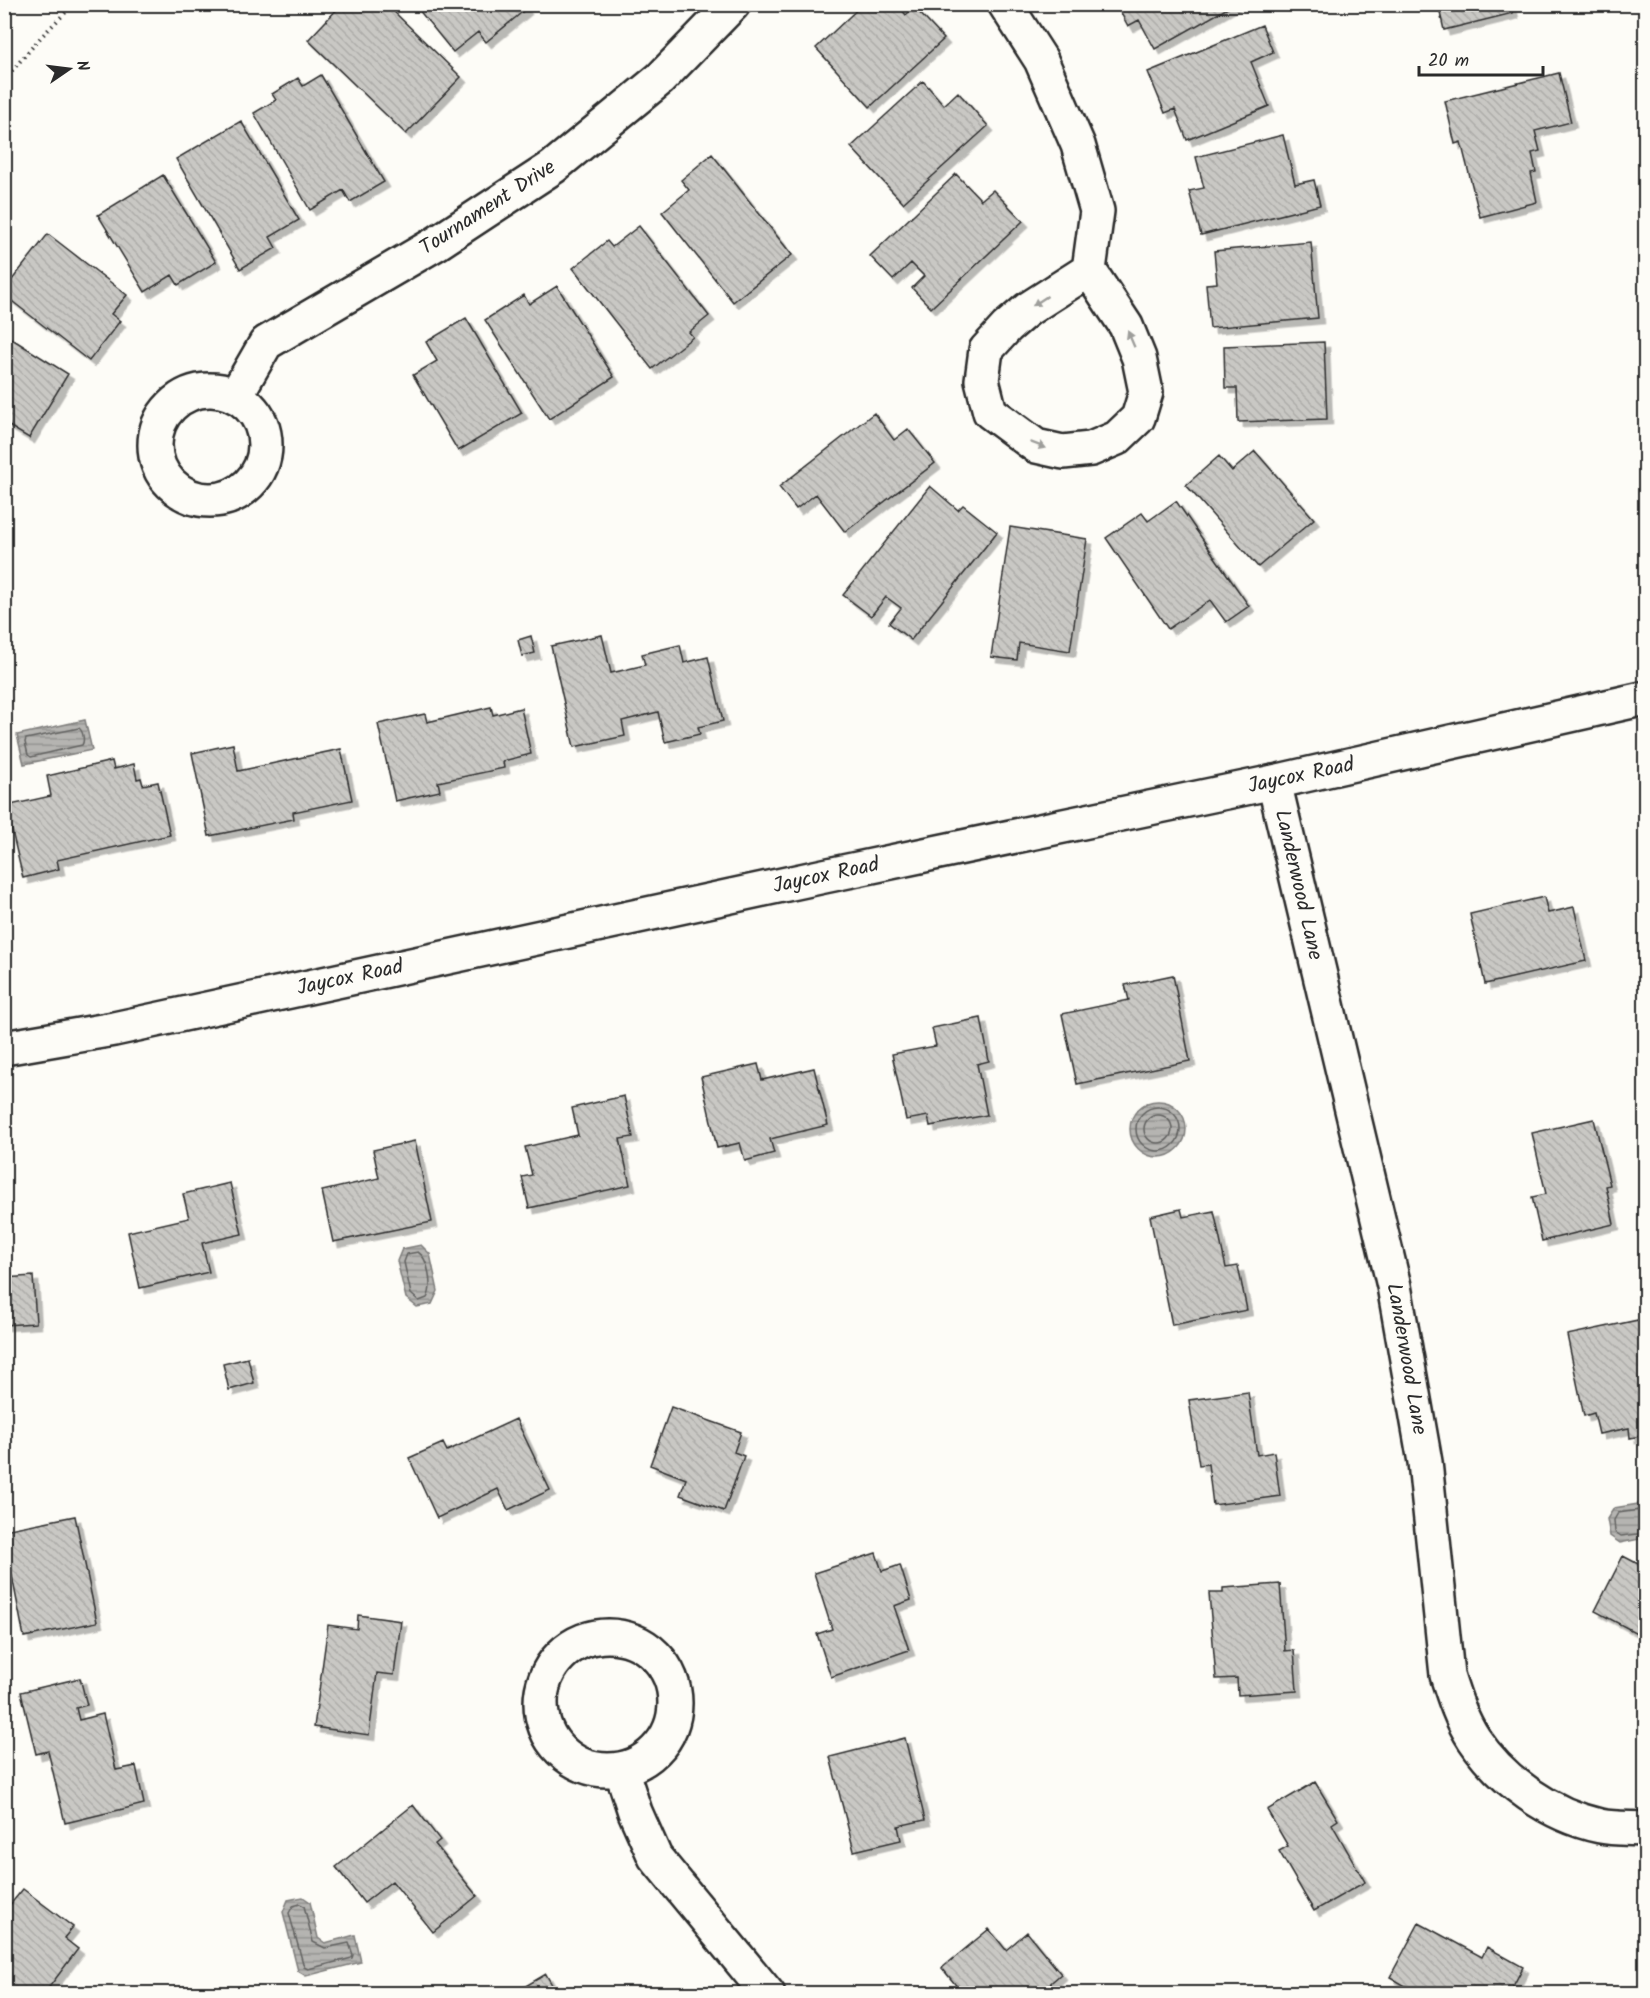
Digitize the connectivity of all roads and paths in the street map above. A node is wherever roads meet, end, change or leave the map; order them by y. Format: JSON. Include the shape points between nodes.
{"nodes":[{"id":1,"x":74,"y":4,"type":"edge"},
{"id":2,"x":733,"y":4,"type":"edge"},
{"id":3,"x":1005,"y":4,"type":"edge"},
{"id":4,"x":4,"y":80,"type":"edge"},
{"id":5,"x":1089,"y":270,"type":"junction"},
{"id":6,"x":236,"y":395,"type":"dead end"},
{"id":7,"x":1646,"y":698,"type":"edge"},
{"id":8,"x":1274,"y":782,"type":"junction"},
{"id":9,"x":4,"y":1048,"type":"edge"},
{"id":10,"x":621,"y":1769,"type":"junction"},
{"id":11,"x":1646,"y":1829,"type":"edge"},
{"id":12,"x":768,"y":1994,"type":"edge"}],
"edges":[{"from":1,"to":4,"type":"path"},
{"from":2,"to":6,"type":"street","name":"Tournament Drive","via":[[660,79],[553,167],[437,243],[266,344]]},
{"from":3,"to":5,"type":"street","via":[[1041,60],[1078,145],[1097,211]]},
{"from":5,"to":5,"type":"street","one_way":true,"via":[[1028,309],[986,350],[982,380],[990,412],[1036,446],[1063,452],[1091,449],[1118,438],[1138,418],[1146,392],[1139,358],[1126,326]]},
{"from":7,"to":8,"type":"street","name":"Jaycox Road"},
{"from":8,"to":9,"type":"street","name":"Jaycox Road","via":[[126,1026]]},
{"from":8,"to":11,"type":"street","name":"Landerwood Lane","via":[[1394,1286],[1425,1462],[1447,1675],[1457,1708],[1474,1739],[1508,1779],[1551,1808],[1600,1826]]},
{"from":10,"to":10,"type":"street","via":[[640,1763],[668,1735],[675,1696],[670,1676],[660,1659],[626,1638],[586,1639],[568,1648],[554,1663],[541,1700],[543,1720],[551,1739],[564,1754],[582,1765],[601,1770]]},
{"from":10,"to":12,"type":"street","via":[[655,1857]]}]}
